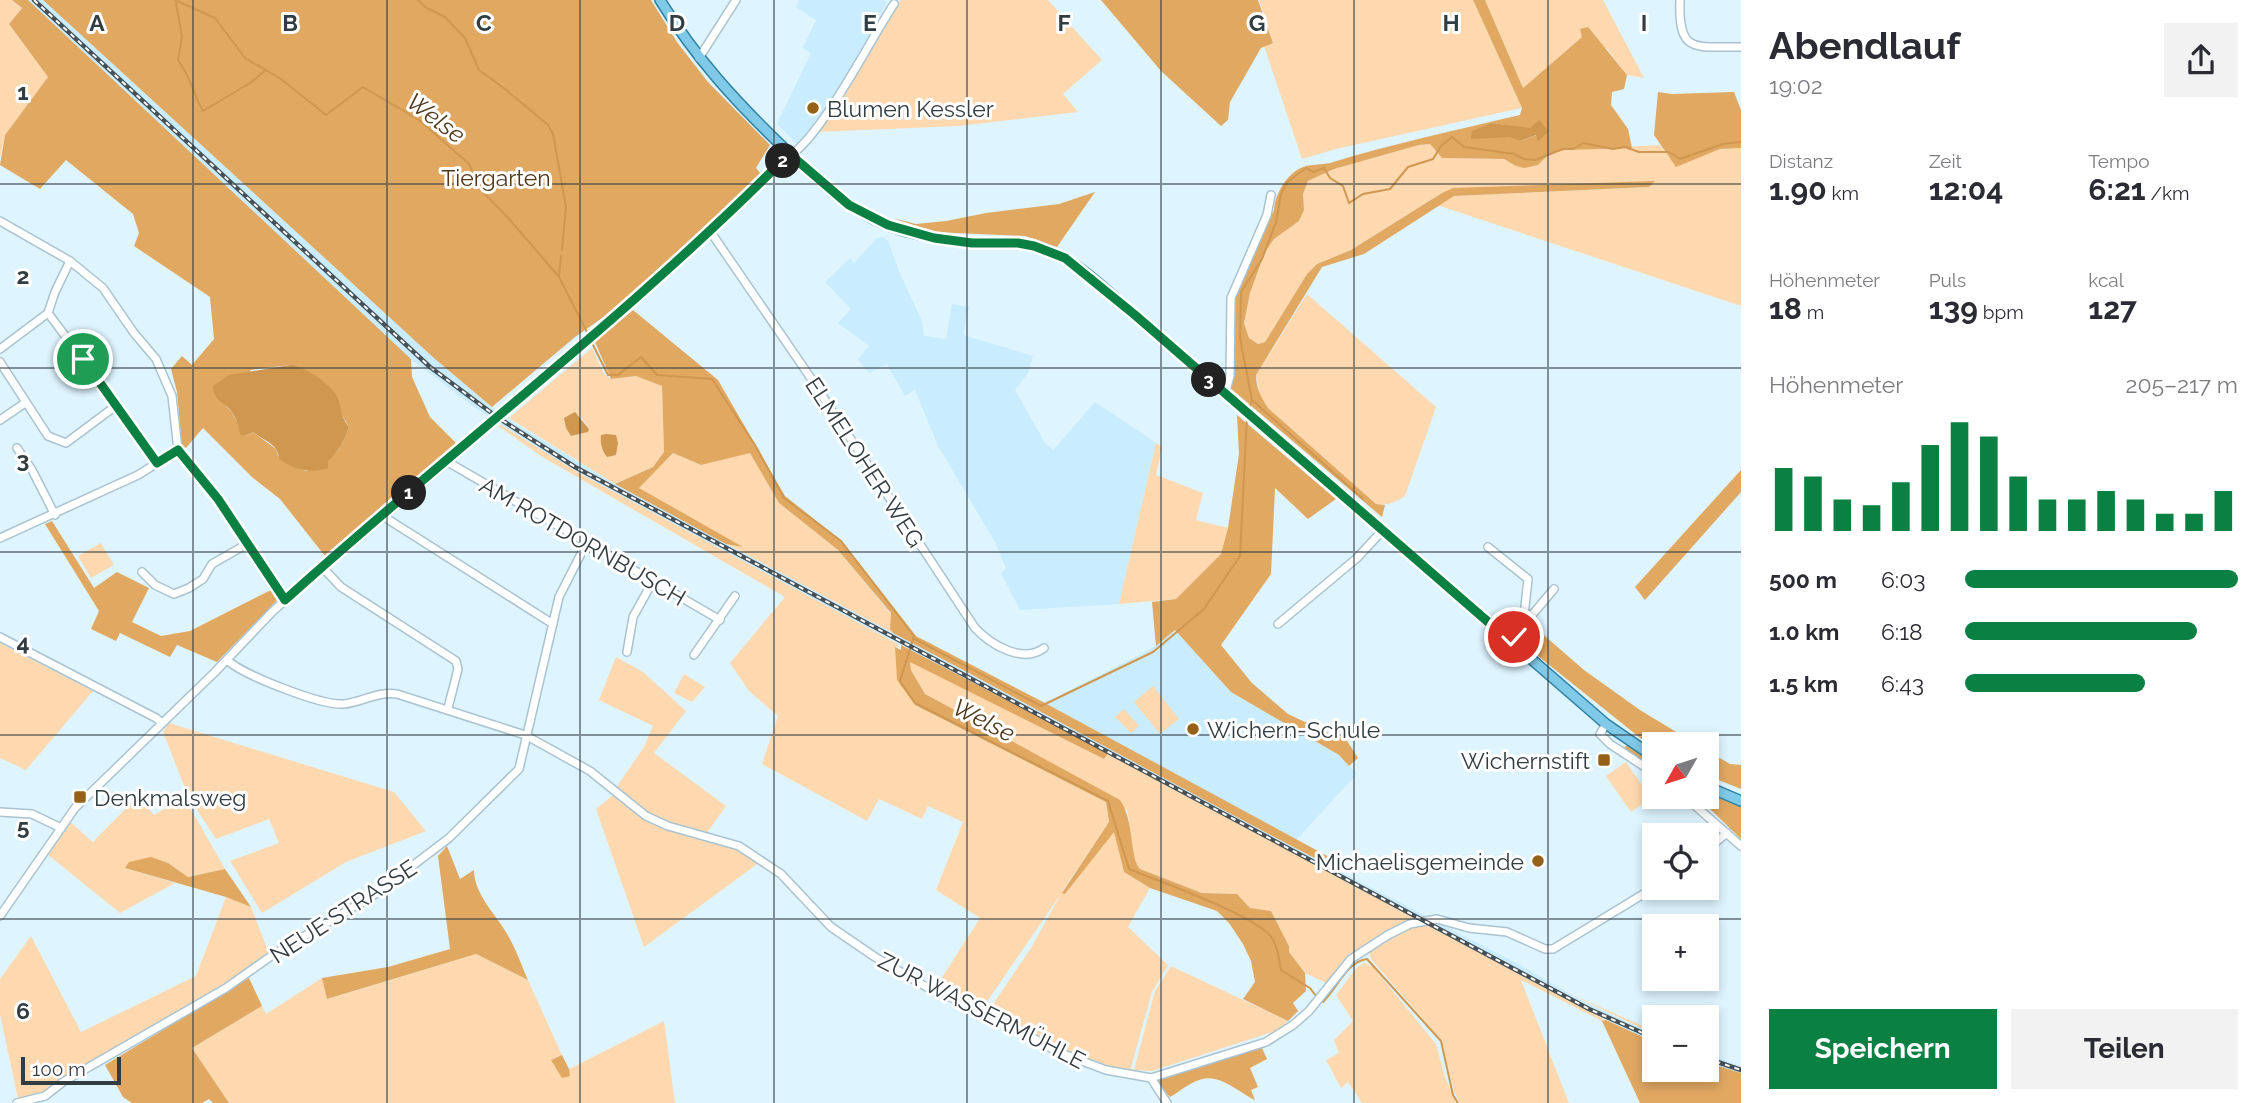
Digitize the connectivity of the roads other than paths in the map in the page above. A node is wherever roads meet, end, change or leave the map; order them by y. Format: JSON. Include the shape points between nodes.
{"nodes":[{"id":1,"x":660,"y":0,"type":"edge"},
{"id":2,"x":736,"y":0,"type":"edge"},
{"id":3,"x":1680,"y":0,"type":"edge"},
{"id":4,"x":894,"y":4,"type":"dead end"},
{"id":5,"x":1741,"y":47,"type":"edge"},
{"id":6,"x":699,"y":58,"type":"junction"},
{"id":7,"x":792,"y":156,"type":"junction"},
{"id":8,"x":1272,"y":195,"type":"dead end"},
{"id":9,"x":0,"y":221,"type":"edge"},
{"id":10,"x":710,"y":231,"type":"junction"},
{"id":11,"x":70,"y":261,"type":"junction"},
{"id":12,"x":48,"y":313,"type":"junction"},
{"id":13,"x":0,"y":349,"type":"edge"},
{"id":14,"x":0,"y":362,"type":"edge"},
{"id":15,"x":1225,"y":394,"type":"junction"},
{"id":16,"x":26,"y":403,"type":"junction"},
{"id":17,"x":117,"y":405,"type":"junction"},
{"id":18,"x":0,"y":420,"type":"edge"},
{"id":19,"x":18,"y":448,"type":"dead end"},
{"id":20,"x":178,"y":450,"type":"junction"},
{"id":21,"x":446,"y":461,"type":"junction"},
{"id":22,"x":157,"y":463,"type":"junction"},
{"id":23,"x":384,"y":514,"type":"junction"},
{"id":24,"x":55,"y":515,"type":"junction"},
{"id":25,"x":1382,"y":531,"type":"junction"},
{"id":26,"x":0,"y":538,"type":"edge"},
{"id":27,"x":247,"y":544,"type":"junction"},
{"id":28,"x":586,"y":544,"type":"junction"},
{"id":29,"x":1488,"y":547,"type":"dead end"},
{"id":30,"x":322,"y":567,"type":"junction"},
{"id":31,"x":142,"y":572,"type":"dead end"},
{"id":32,"x":653,"y":581,"type":"junction"},
{"id":33,"x":1553,"y":589,"type":"dead end"},
{"id":34,"x":735,"y":596,"type":"dead end"},
{"id":35,"x":285,"y":600,"type":"junction"},
{"id":36,"x":720,"y":620,"type":"junction"},
{"id":37,"x":553,"y":624,"type":"junction"},
{"id":38,"x":1278,"y":624,"type":"dead end"},
{"id":39,"x":1523,"y":625,"type":"junction"},
{"id":40,"x":0,"y":638,"type":"edge"},
{"id":41,"x":1510,"y":641,"type":"junction"},
{"id":42,"x":1044,"y":648,"type":"dead end"},
{"id":43,"x":627,"y":652,"type":"dead end"},
{"id":44,"x":694,"y":654,"type":"dead end"},
{"id":45,"x":227,"y":660,"type":"junction"},
{"id":46,"x":448,"y":708,"type":"junction"},
{"id":47,"x":162,"y":723,"type":"junction"},
{"id":48,"x":1606,"y":724,"type":"junction"},
{"id":49,"x":525,"y":735,"type":"junction"},
{"id":50,"x":1642,"y":749,"type":"edge"},
{"id":51,"x":1642,"y":766,"type":"edge"},
{"id":52,"x":1719,"y":792,"type":"edge"},
{"id":53,"x":1741,"y":801,"type":"edge"},
{"id":54,"x":1699,"y":809,"type":"edge"},
{"id":55,"x":0,"y":812,"type":"edge"},
{"id":56,"x":61,"y":828,"type":"junction"},
{"id":57,"x":1727,"y":833,"type":"junction"},
{"id":58,"x":1719,"y":839,"type":"edge"},
{"id":59,"x":1741,"y":846,"type":"edge"},
{"id":60,"x":1642,"y":895,"type":"edge"},
{"id":61,"x":0,"y":916,"type":"edge"},
{"id":62,"x":1151,"y":1078,"type":"junction"},
{"id":63,"x":47,"y":1100,"type":"edge"},
{"id":64,"x":17,"y":1103,"type":"edge"},
{"id":65,"x":1167,"y":1103,"type":"edge"}],
"edges":[{"from":1,"to":6,"type":"main road"},
{"from":2,"to":6,"type":"street"},
{"from":3,"to":5,"type":"street","via":[[1679,25],[1687,41],[1695,46]]},
{"from":4,"to":7,"type":"street","via":[[827,117]]},
{"from":6,"to":7,"type":"main road"},
{"from":7,"to":10,"type":"street"},
{"from":7,"to":15,"type":"main road","via":[[849,205],[888,225],[934,238],[1018,243],[1065,258]]},
{"from":8,"to":15,"type":"street","via":[[1231,298],[1230,376]]},
{"from":9,"to":11,"type":"street"},
{"from":10,"to":21,"type":"street"},
{"from":10,"to":42,"type":"street","name":"ELMELOHER WEG","via":[[975,628],[993,644],[1016,653],[1034,655]]},
{"from":11,"to":12,"type":"street"},
{"from":11,"to":20,"type":"street","via":[[103,288],[156,359],[172,396]]},
{"from":12,"to":13,"type":"street"},
{"from":12,"to":17,"type":"street"},
{"from":14,"to":16,"type":"street"},
{"from":15,"to":25,"type":"main road"},
{"from":16,"to":17,"type":"street","via":[[48,436],[66,443]]},
{"from":16,"to":18,"type":"street"},
{"from":17,"to":22,"type":"street"},
{"from":19,"to":24,"type":"street"},
{"from":20,"to":22,"type":"street"},
{"from":20,"to":27,"type":"street"},
{"from":21,"to":23,"type":"street"},
{"from":21,"to":28,"type":"street","name":"AM ROTDORNBUSCH"},
{"from":22,"to":24,"type":"street"},
{"from":23,"to":30,"type":"street"},
{"from":23,"to":37,"type":"street"},
{"from":24,"to":26,"type":"street"},
{"from":25,"to":38,"type":"street"},
{"from":25,"to":41,"type":"main road"},
{"from":27,"to":31,"type":"street","via":[[212,564],[189,588],[174,594]]},
{"from":27,"to":35,"type":"street"},
{"from":28,"to":32,"type":"street","name":"AM ROTDORNBUSCH"},
{"from":28,"to":37,"type":"street","name":"NEUE STRASSE","via":[[559,597]]},
{"from":29,"to":39,"type":"street","via":[[1528,579]]},
{"from":30,"to":35,"type":"street"},
{"from":30,"to":46,"type":"street","via":[[341,587],[456,661]]},
{"from":32,"to":36,"type":"street","name":"AM ROTDORNBUSCH"},
{"from":32,"to":43,"type":"street","via":[[633,617]]},
{"from":33,"to":39,"type":"street"},
{"from":34,"to":36,"type":"street"},
{"from":35,"to":45,"type":"street"},
{"from":36,"to":44,"type":"street"},
{"from":37,"to":49,"type":"street","name":"NEUE STRASSE"},
{"from":39,"to":41,"type":"street"},
{"from":40,"to":47,"type":"street"},
{"from":41,"to":48,"type":"main road"},
{"from":45,"to":46,"type":"street","name":"ZUR WASSERMÜHLE","via":[[316,701],[343,704],[392,693]]},
{"from":45,"to":47,"type":"street"},
{"from":46,"to":49,"type":"street","name":"ZUR WASSERMÜHLE"},
{"from":47,"to":56,"type":"street","via":[[83,800]]},
{"from":48,"to":50,"type":"main road"},
{"from":48,"to":51,"type":"street","via":[[1600,734]]},
{"from":49,"to":62,"type":"street","name":"ZUR WASSERMÜHLE","via":[[590,771],[646,816],[739,846],[762,859],[847,940],[930,989],[1077,1060]]},
{"from":49,"to":63,"type":"street","name":"NEUE STRASSE","via":[[519,769],[435,850],[374,895],[226,988],[63,1082]]},
{"from":52,"to":53,"type":"main road"},
{"from":54,"to":57,"type":"street"},
{"from":55,"to":56,"type":"street","via":[[32,814]]},
{"from":56,"to":61,"type":"street"},
{"from":57,"to":58,"type":"street"},
{"from":57,"to":59,"type":"street"},
{"from":60,"to":62,"type":"street","via":[[1553,949],[1507,933],[1437,919],[1410,924],[1351,959],[1293,1025],[1266,1042]]},
{"from":62,"to":65,"type":"street"},
{"from":63,"to":64,"type":"street","name":"NEUE STRASSE"}]}
